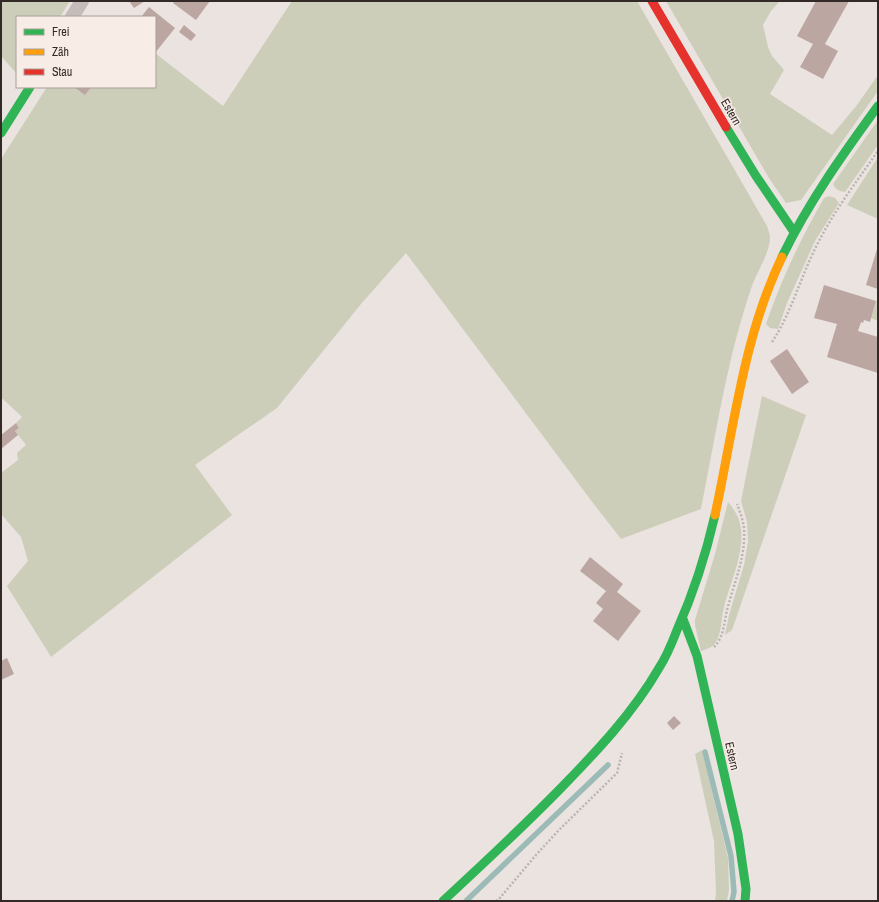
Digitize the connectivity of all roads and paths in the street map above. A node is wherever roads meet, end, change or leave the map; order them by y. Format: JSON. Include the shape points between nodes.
{"nodes":[{"id":1,"x":82,"y":1,"type":"edge"},
{"id":2,"x":652,"y":1,"type":"edge"},
{"id":3,"x":73,"y":16,"type":"edge"},
{"id":4,"x":29,"y":88,"type":"edge"},
{"id":5,"x":878,"y":106,"type":"edge"},
{"id":6,"x":1,"y":133,"type":"edge"},
{"id":7,"x":878,"y":151,"type":"edge"},
{"id":8,"x":794,"y":232,"type":"junction"},
{"id":9,"x":769,"y":347,"type":"dead end"},
{"id":10,"x":737,"y":498,"type":"dead end"},
{"id":11,"x":684,"y":619,"type":"junction"},
{"id":12,"x":696,"y":656,"type":"junction"},
{"id":13,"x":443,"y":901,"type":"edge"},
{"id":14,"x":745,"y":901,"type":"edge"}],
"edges":[{"from":1,"to":3,"type":"street"},
{"from":2,"to":8,"type":"street","name":"Estern","via":[[766,194]]},
{"from":4,"to":6,"type":"street"},
{"from":5,"to":8,"type":"street","via":[[821,186]]},
{"from":7,"to":9,"type":"path","via":[[818,242],[782,328]]},
{"from":8,"to":11,"type":"street","via":[[770,283],[754,333],[732,427],[716,515]]},
{"from":10,"to":12,"type":"path","via":[[744,528],[740,568],[718,643],[707,654]]},
{"from":11,"to":12,"type":"street","name":"Estern"},
{"from":11,"to":13,"type":"street","via":[[659,668],[622,723],[573,776]]},
{"from":12,"to":14,"type":"street","name":"Estern","via":[[738,834],[746,889]]}]}
